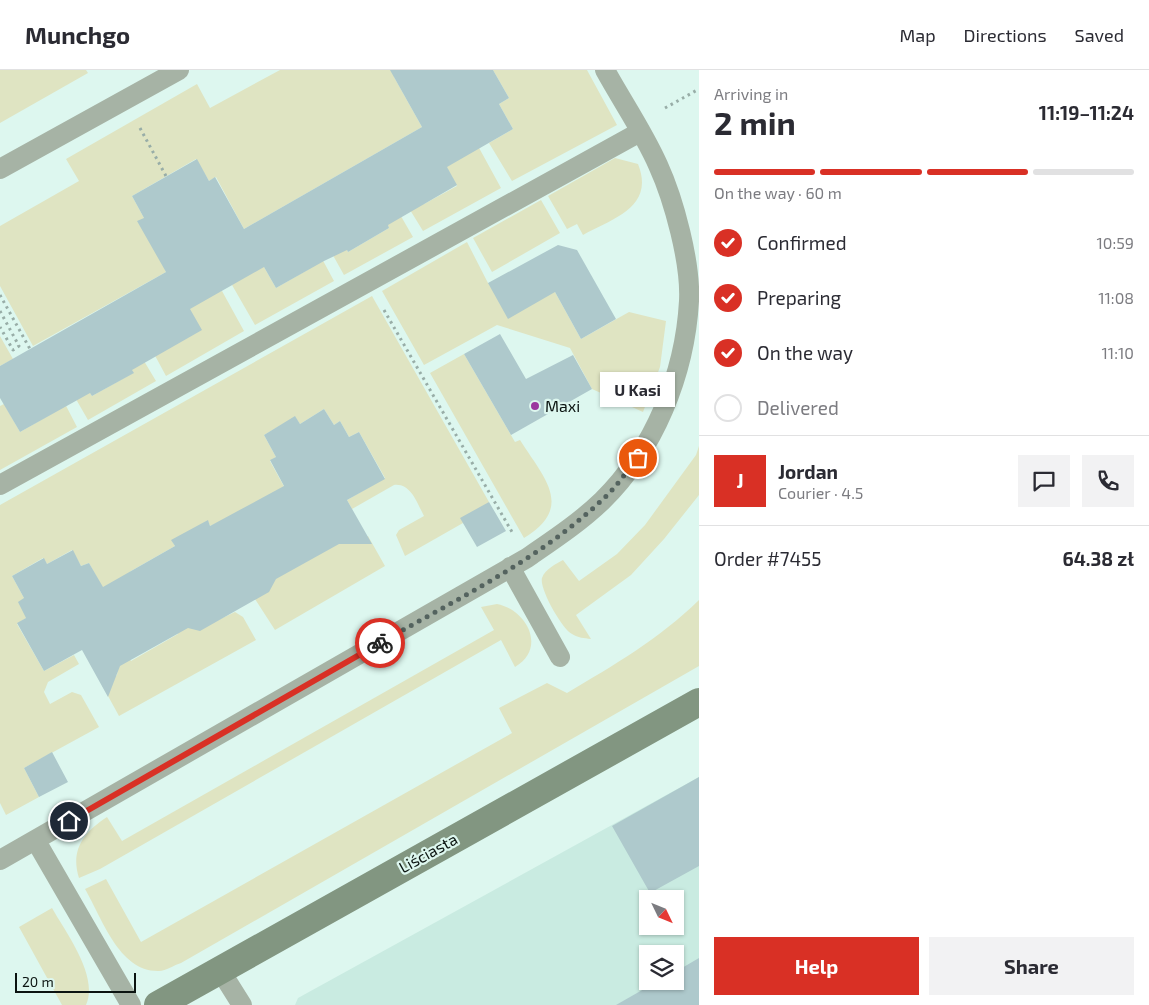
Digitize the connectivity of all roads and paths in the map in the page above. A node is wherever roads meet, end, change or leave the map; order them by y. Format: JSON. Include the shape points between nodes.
{"nodes":[{"id":1,"x":179,"y":70,"type":"edge"},
{"id":2,"x":605,"y":70,"type":"edge"},
{"id":3,"x":699,"y":89,"type":"edge"},
{"id":4,"x":124,"y":98,"type":"junction"},
{"id":5,"x":638,"y":129,"type":"junction"},
{"id":6,"x":0,"y":169,"type":"edge"},
{"id":7,"x":166,"y":176,"type":"dead end"},
{"id":8,"x":369,"y":283,"type":"junction"},
{"id":9,"x":0,"y":295,"type":"edge"},
{"id":10,"x":0,"y":311,"type":"edge"},
{"id":11,"x":0,"y":327,"type":"edge"},
{"id":12,"x":30,"y":349,"type":"dead end"},
{"id":13,"x":0,"y":484,"type":"edge"},
{"id":14,"x":519,"y":563,"type":"junction"},
{"id":15,"x":560,"y":657,"type":"dead end"},
{"id":16,"x":699,"y":702,"type":"edge"},
{"id":17,"x":36,"y":840,"type":"junction"},
{"id":18,"x":0,"y":860,"type":"edge"},
{"id":19,"x":220,"y":970,"type":"junction"},
{"id":20,"x":131,"y":1005,"type":"edge"},
{"id":21,"x":158,"y":1005,"type":"edge"},
{"id":22,"x":242,"y":1005,"type":"edge"}],
"edges":[{"from":1,"to":4,"type":"lane"},
{"from":2,"to":5,"type":"lane"},
{"from":3,"to":5,"type":"path"},
{"from":4,"to":6,"type":"lane"},
{"from":4,"to":7,"type":"path"},
{"from":5,"to":8,"type":"lane"},
{"from":5,"to":14,"type":"lane","via":[[658,164],[679,229],[689,299],[684,346],[672,389],[638,458],[603,500],[577,523]]},
{"from":8,"to":13,"type":"lane"},
{"from":8,"to":14,"type":"path"},
{"from":9,"to":12,"type":"path"},
{"from":10,"to":11,"type":"path","via":[[19,346],[13,350]]},
{"from":14,"to":15,"type":"lane"},
{"from":14,"to":17,"type":"lane"},
{"from":16,"to":19,"type":"street","name":"Liściasta"},
{"from":17,"to":18,"type":"lane"},
{"from":17,"to":20,"type":"lane"},
{"from":19,"to":21,"type":"street","name":"Liściasta"},
{"from":19,"to":22,"type":"lane"}]}
